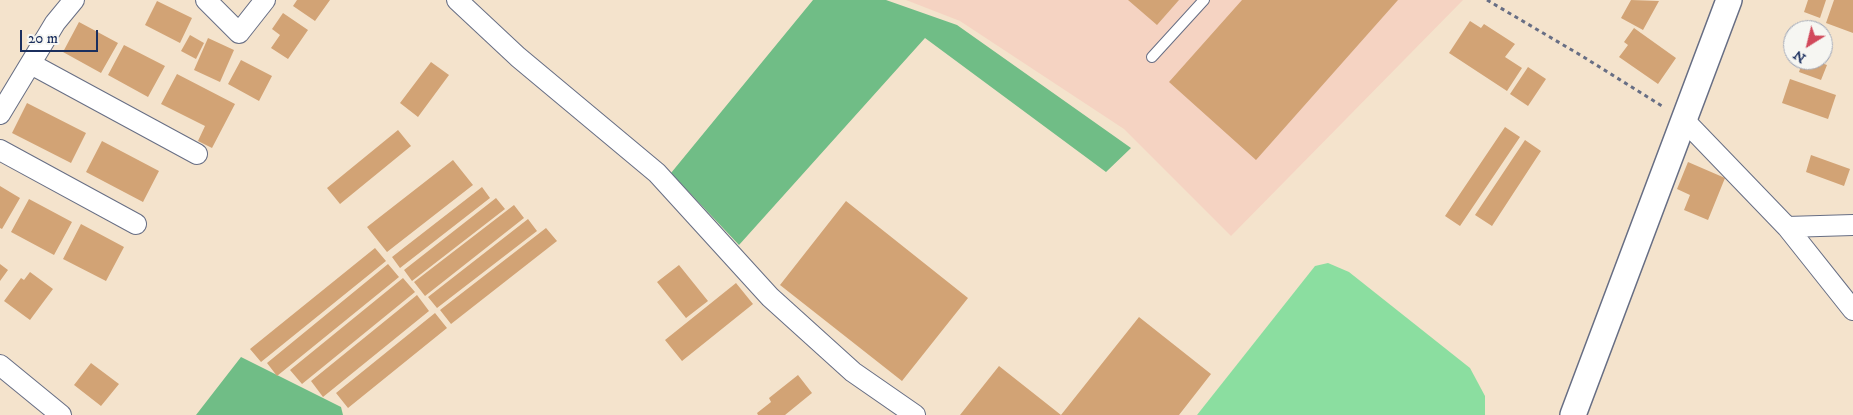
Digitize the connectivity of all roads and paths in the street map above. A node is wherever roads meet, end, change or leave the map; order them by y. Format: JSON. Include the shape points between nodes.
{"nodes":[{"id":1,"x":74,"y":0,"type":"edge"},
{"id":2,"x":206,"y":0,"type":"edge"},
{"id":3,"x":265,"y":0,"type":"edge"},
{"id":4,"x":457,"y":0,"type":"edge"},
{"id":5,"x":1204,"y":0,"type":"edge"},
{"id":6,"x":1487,"y":0,"type":"edge"},
{"id":7,"x":1729,"y":0,"type":"edge"},
{"id":8,"x":1152,"y":57,"type":"dead end"},
{"id":9,"x":30,"y":64,"type":"junction"},
{"id":10,"x":0,"y":114,"type":"edge"},
{"id":11,"x":1684,"y":120,"type":"junction"},
{"id":12,"x":0,"y":150,"type":"edge"},
{"id":13,"x":197,"y":154,"type":"dead end"},
{"id":14,"x":136,"y":224,"type":"dead end"},
{"id":15,"x":1853,"y":226,"type":"edge"},
{"id":16,"x":1787,"y":227,"type":"junction"},
{"id":17,"x":1853,"y":310,"type":"edge"},
{"id":18,"x":0,"y":365,"type":"edge"},
{"id":19,"x":61,"y":415,"type":"edge"},
{"id":20,"x":915,"y":415,"type":"edge"},
{"id":21,"x":1573,"y":415,"type":"edge"}],
"edges":[{"from":1,"to":9,"type":"street","via":[[55,23]]},
{"from":2,"to":3,"type":"street","via":[[239,33]]},
{"from":4,"to":20,"type":"street","via":[[518,57],[657,172],[777,303],[853,372]]},
{"from":5,"to":8,"type":"lane"},
{"from":6,"to":11,"type":"path"},
{"from":7,"to":11,"type":"street"},
{"from":9,"to":10,"type":"street"},
{"from":9,"to":13,"type":"street"},
{"from":11,"to":16,"type":"street"},
{"from":11,"to":21,"type":"street"},
{"from":12,"to":14,"type":"street"},
{"from":15,"to":16,"type":"street"},
{"from":16,"to":17,"type":"street"},
{"from":18,"to":19,"type":"street"}]}
